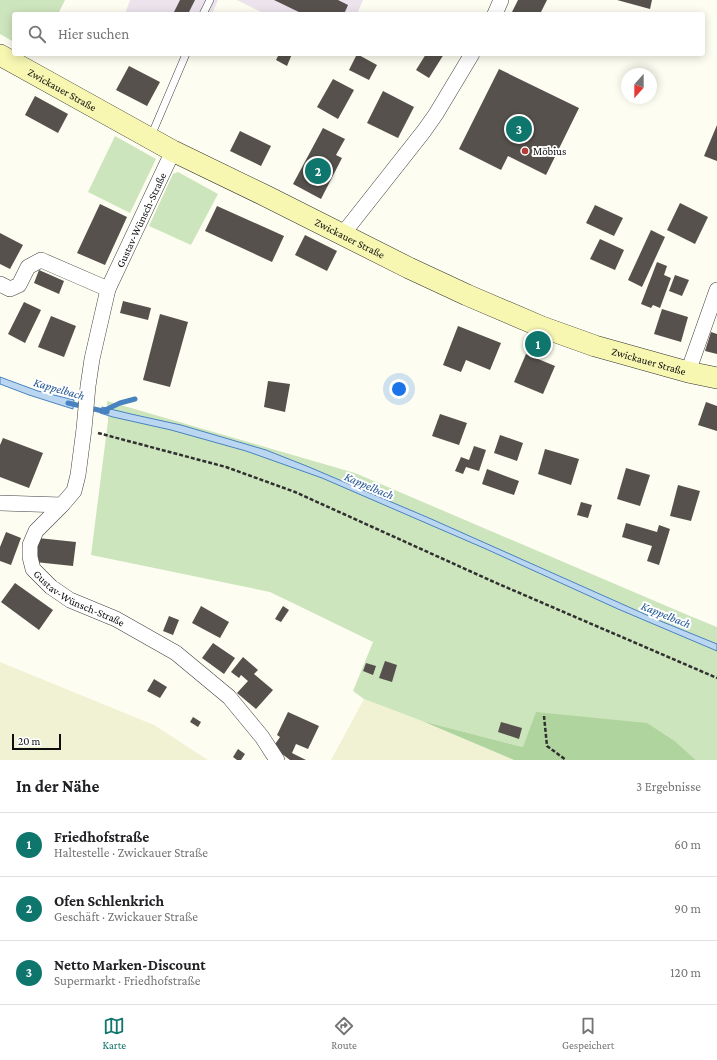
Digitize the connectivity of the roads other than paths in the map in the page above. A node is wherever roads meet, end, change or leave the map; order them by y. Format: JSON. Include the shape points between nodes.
{"nodes":[{"id":1,"x":210,"y":0,"type":"edge"},
{"id":2,"x":502,"y":0,"type":"edge"},
{"id":3,"x":204,"y":12,"type":"edge"},
{"id":4,"x":496,"y":12,"type":"edge"},
{"id":5,"x":0,"y":55,"type":"edge"},
{"id":6,"x":185,"y":56,"type":"edge"},
{"id":7,"x":471,"y":56,"type":"edge"},
{"id":8,"x":150,"y":138,"type":"junction"},
{"id":9,"x":173,"y":151,"type":"junction"},
{"id":10,"x":342,"y":235,"type":"junction"},
{"id":11,"x":0,"y":284,"type":"edge"},
{"id":12,"x":108,"y":288,"type":"junction"},
{"id":13,"x":717,"y":290,"type":"edge"},
{"id":14,"x":688,"y":372,"type":"junction"},
{"id":15,"x":717,"y":378,"type":"edge"},
{"id":16,"x":0,"y":503,"type":"edge"},
{"id":17,"x":62,"y":505,"type":"junction"},
{"id":18,"x":277,"y":760,"type":"edge"}],
"edges":[{"from":1,"to":3,"type":"lane"},
{"from":2,"to":4,"type":"street"},
{"from":5,"to":8,"type":"main road","name":"Zwickauer Straße"},
{"from":6,"to":8,"type":"lane"},
{"from":7,"to":10,"type":"street","via":[[424,131]]},
{"from":8,"to":9,"type":"main road","name":"Zwickauer Straße"},
{"from":9,"to":10,"type":"main road","name":"Zwickauer Straße"},
{"from":9,"to":12,"type":"street","name":"Gustav-Wünsch-Straße"},
{"from":10,"to":14,"type":"main road","name":"Zwickauer Straße","via":[[467,295],[542,327],[596,346]]},
{"from":11,"to":12,"type":"street","via":[[10,289],[18,285],[28,268],[41,260]]},
{"from":12,"to":17,"type":"street","name":"Gustav-Wünsch-Straße","via":[[92,359],[78,475],[74,492]]},
{"from":13,"to":14,"type":"street"},
{"from":14,"to":15,"type":"main road","name":"Zwickauer Straße"},
{"from":16,"to":17,"type":"street"},
{"from":17,"to":18,"type":"street","name":"Gustav-Wünsch-Straße","via":[[36,531],[30,545],[33,569],[50,587],[70,600],[116,619],[176,653],[229,697],[262,736]]}]}
